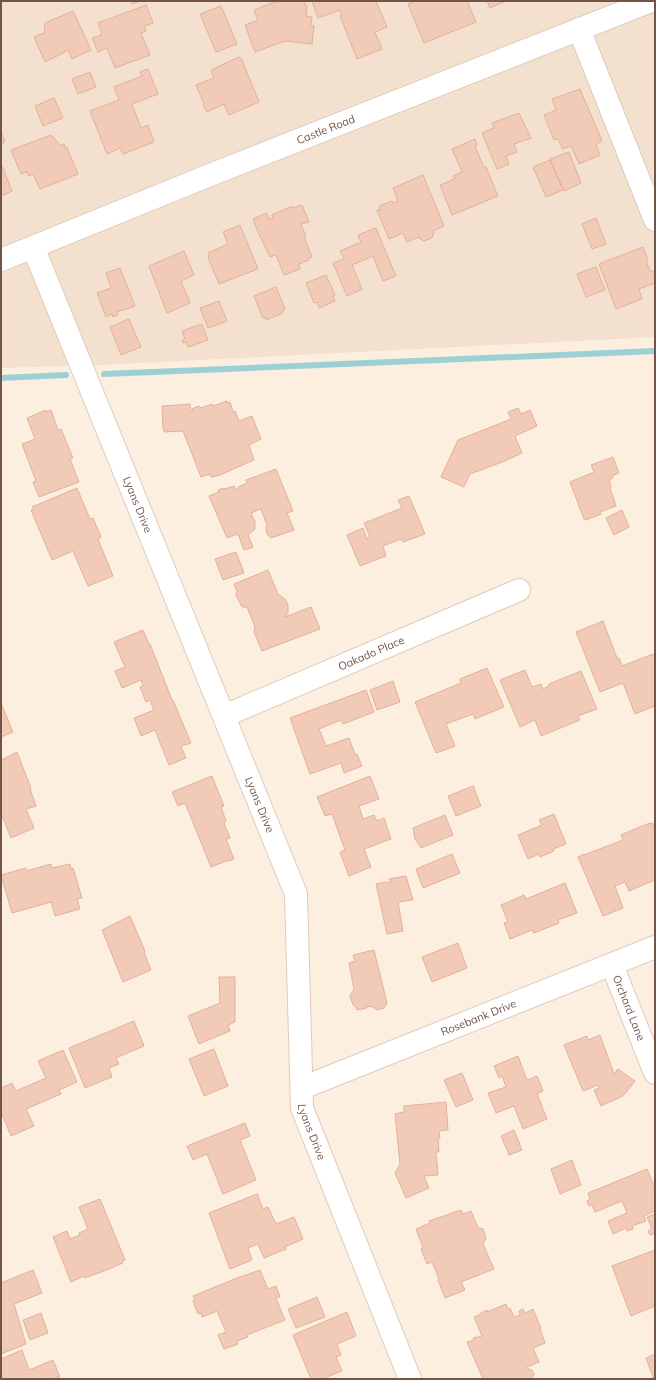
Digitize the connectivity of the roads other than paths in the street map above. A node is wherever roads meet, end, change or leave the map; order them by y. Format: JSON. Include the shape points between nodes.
{"nodes":[{"id":1,"x":650,"y":1,"type":"edge"},
{"id":2,"x":579,"y":29,"type":"junction"},
{"id":3,"x":655,"y":220,"type":"edge"},
{"id":4,"x":33,"y":247,"type":"junction"},
{"id":5,"x":1,"y":260,"type":"edge"},
{"id":6,"x":519,"y":590,"type":"dead end"},
{"id":7,"x":224,"y":716,"type":"junction"},
{"id":8,"x":655,"y":947,"type":"edge"},
{"id":9,"x":612,"y":965,"type":"junction"},
{"id":10,"x":655,"y":1072,"type":"edge"},
{"id":11,"x":302,"y":1088,"type":"junction"},
{"id":12,"x":410,"y":1379,"type":"edge"}],
"edges":[{"from":1,"to":2,"type":"street","name":"Castle Road"},
{"from":2,"to":3,"type":"street"},
{"from":2,"to":4,"type":"street","name":"Castle Road"},
{"from":4,"to":5,"type":"street","name":"Castle Road"},
{"from":4,"to":7,"type":"street","name":"Lyans Drive"},
{"from":6,"to":7,"type":"street","name":"Oakado Place"},
{"from":7,"to":11,"type":"street","name":"Lyans Drive","via":[[296,894]]},
{"from":8,"to":9,"type":"street","name":"Rosebank Drive"},
{"from":9,"to":10,"type":"street","name":"Orchard Lane"},
{"from":9,"to":11,"type":"street","name":"Rosebank Drive"},
{"from":11,"to":12,"type":"street","name":"Lyans Drive","via":[[302,1108]]}]}
